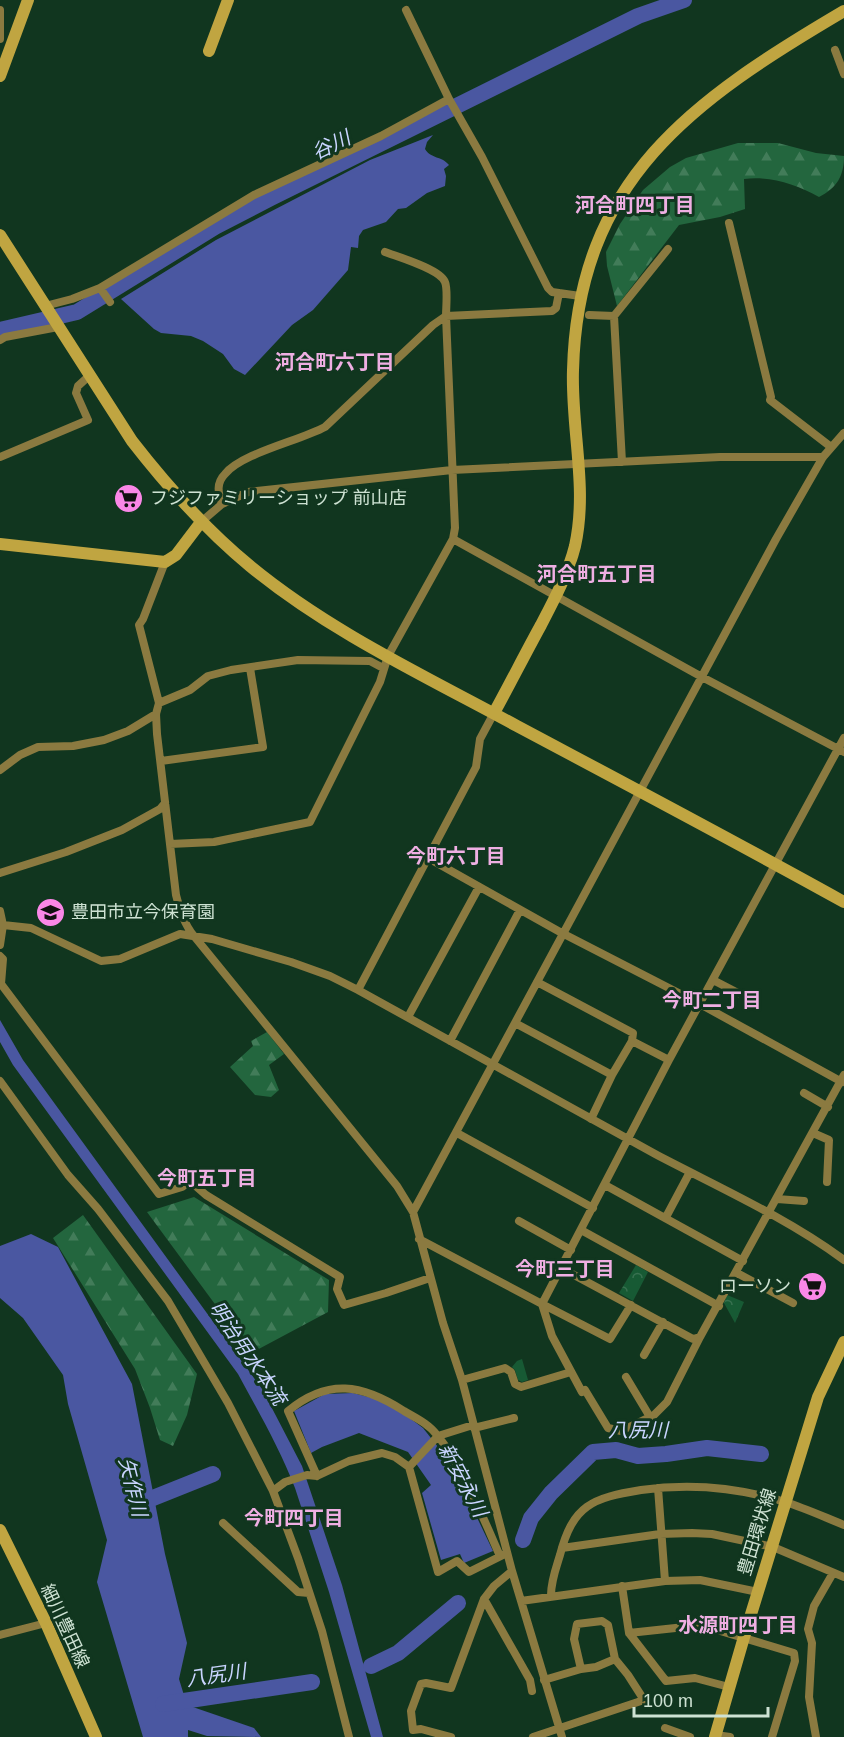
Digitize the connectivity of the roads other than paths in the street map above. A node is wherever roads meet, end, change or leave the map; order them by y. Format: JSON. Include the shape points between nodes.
{"nodes":[{"id":1,"x":28,"y":0,"type":"edge"},
{"id":2,"x":228,"y":0,"type":"edge"},
{"id":3,"x":0,"y":10,"type":"edge"},
{"id":4,"x":406,"y":10,"type":"dead end"},
{"id":5,"x":844,"y":11,"type":"edge"},
{"id":6,"x":0,"y":41,"type":"edge"},
{"id":7,"x":11,"y":49,"type":"junction"},
{"id":8,"x":835,"y":50,"type":"dead end"},
{"id":9,"x":209,"y":51,"type":"dead end"},
{"id":10,"x":844,"y":74,"type":"edge"},
{"id":11,"x":0,"y":76,"type":"edge"},
{"id":12,"x":450,"y":101,"type":"junction"},
{"id":13,"x":729,"y":223,"type":"dead end"},
{"id":14,"x":0,"y":235,"type":"edge"},
{"id":15,"x":668,"y":249,"type":"dead end"},
{"id":16,"x":385,"y":252,"type":"dead end"},
{"id":17,"x":101,"y":289,"type":"junction"},
{"id":18,"x":560,"y":293,"type":"junction"},
{"id":19,"x":580,"y":296,"type":"junction"},
{"id":20,"x":110,"y":302,"type":"dead end"},
{"id":21,"x":45,"y":307,"type":"junction"},
{"id":22,"x":589,"y":315,"type":"dead end"},
{"id":23,"x":446,"y":316,"type":"junction"},
{"id":24,"x":614,"y":316,"type":"junction"},
{"id":25,"x":58,"y":326,"type":"junction"},
{"id":26,"x":0,"y":340,"type":"edge"},
{"id":27,"x":89,"y":376,"type":"junction"},
{"id":28,"x":844,"y":432,"type":"edge"},
{"id":29,"x":831,"y":447,"type":"junction"},
{"id":30,"x":0,"y":457,"type":"edge"},
{"id":31,"x":823,"y":457,"type":"junction"},
{"id":32,"x":622,"y":462,"type":"junction"},
{"id":33,"x":579,"y":464,"type":"junction"},
{"id":34,"x":452,"y":470,"type":"junction"},
{"id":35,"x":222,"y":504,"type":"junction"},
{"id":36,"x":201,"y":522,"type":"junction"},
{"id":37,"x":453,"y":539,"type":"junction"},
{"id":38,"x":0,"y":544,"type":"edge"},
{"id":39,"x":165,"y":562,"type":"junction"},
{"id":40,"x":556,"y":596,"type":"junction"},
{"id":41,"x":388,"y":656,"type":"junction"},
{"id":42,"x":250,"y":668,"type":"junction"},
{"id":43,"x":383,"y":668,"type":"junction"},
{"id":44,"x":702,"y":677,"type":"junction"},
{"id":45,"x":159,"y":703,"type":"junction"},
{"id":46,"x":494,"y":713,"type":"junction"},
{"id":47,"x":156,"y":714,"type":"junction"},
{"id":48,"x":844,"y":738,"type":"edge"},
{"id":49,"x":841,"y":751,"type":"edge"},
{"id":50,"x":161,"y":761,"type":"junction"},
{"id":51,"x":0,"y":770,"type":"edge"},
{"id":52,"x":640,"y":792,"type":"junction"},
{"id":53,"x":165,"y":803,"type":"junction"},
{"id":54,"x":171,"y":844,"type":"junction"},
{"id":55,"x":428,"y":858,"type":"junction"},
{"id":56,"x":775,"y":863,"type":"junction"},
{"id":57,"x":0,"y":873,"type":"edge"},
{"id":58,"x":479,"y":886,"type":"junction"},
{"id":59,"x":844,"y":902,"type":"edge"},
{"id":60,"x":520,"y":910,"type":"junction"},
{"id":61,"x":0,"y":911,"type":"edge"},
{"id":62,"x":3,"y":925,"type":"junction"},
{"id":63,"x":564,"y":933,"type":"junction"},
{"id":64,"x":194,"y":936,"type":"junction"},
{"id":65,"x":0,"y":945,"type":"edge"},
{"id":66,"x":0,"y":956,"type":"edge"},
{"id":67,"x":713,"y":980,"type":"junction"},
{"id":68,"x":537,"y":982,"type":"junction"},
{"id":69,"x":358,"y":990,"type":"junction"},
{"id":70,"x":738,"y":993,"type":"dead end"},
{"id":71,"x":700,"y":1004,"type":"junction"},
{"id":72,"x":408,"y":1017,"type":"junction"},
{"id":73,"x":515,"y":1023,"type":"junction"},
{"id":74,"x":450,"y":1041,"type":"junction"},
{"id":75,"x":632,"y":1041,"type":"junction"},
{"id":76,"x":669,"y":1060,"type":"junction"},
{"id":77,"x":492,"y":1065,"type":"junction"},
{"id":78,"x":612,"y":1075,"type":"junction"},
{"id":79,"x":843,"y":1079,"type":"edge"},
{"id":80,"x":0,"y":1081,"type":"edge"},
{"id":81,"x":804,"y":1093,"type":"dead end"},
{"id":82,"x":828,"y":1107,"type":"junction"},
{"id":83,"x":591,"y":1119,"type":"junction"},
{"id":84,"x":457,"y":1133,"type":"junction"},
{"id":85,"x":813,"y":1133,"type":"junction"},
{"id":86,"x":628,"y":1138,"type":"junction"},
{"id":87,"x":690,"y":1172,"type":"junction"},
{"id":88,"x":827,"y":1182,"type":"dead end"},
{"id":89,"x":605,"y":1185,"type":"junction"},
{"id":90,"x":777,"y":1199,"type":"junction"},
{"id":91,"x":804,"y":1201,"type":"dead end"},
{"id":92,"x":593,"y":1208,"type":"junction"},
{"id":93,"x":413,"y":1212,"type":"junction"},
{"id":94,"x":769,"y":1214,"type":"junction"},
{"id":95,"x":666,"y":1217,"type":"junction"},
{"id":96,"x":519,"y":1221,"type":"dead end"},
{"id":97,"x":581,"y":1230,"type":"junction"},
{"id":98,"x":419,"y":1239,"type":"junction"},
{"id":99,"x":571,"y":1250,"type":"junction"},
{"id":100,"x":844,"y":1260,"type":"edge"},
{"id":101,"x":744,"y":1261,"type":"junction"},
{"id":102,"x":561,"y":1268,"type":"junction"},
{"id":103,"x":737,"y":1273,"type":"junction"},
{"id":104,"x":430,"y":1278,"type":"junction"},
{"id":105,"x":793,"y":1303,"type":"dead end"},
{"id":106,"x":542,"y":1304,"type":"junction"},
{"id":107,"x":631,"y":1305,"type":"junction"},
{"id":108,"x":719,"y":1306,"type":"junction"},
{"id":109,"x":663,"y":1322,"type":"junction"},
{"id":110,"x":700,"y":1337,"type":"junction"},
{"id":111,"x":844,"y":1342,"type":"edge"},
{"id":112,"x":644,"y":1355,"type":"dead end"},
{"id":113,"x":571,"y":1372,"type":"junction"},
{"id":114,"x":626,"y":1377,"type":"dead end"},
{"id":115,"x":462,"y":1380,"type":"junction"},
{"id":116,"x":650,"y":1417,"type":"junction"},
{"id":117,"x":514,"y":1418,"type":"dead end"},
{"id":118,"x":473,"y":1426,"type":"junction"},
{"id":119,"x":438,"y":1436,"type":"junction"},
{"id":120,"x":409,"y":1467,"type":"junction"},
{"id":121,"x":317,"y":1476,"type":"junction"},
{"id":122,"x":658,"y":1488,"type":"junction"},
{"id":123,"x":273,"y":1491,"type":"junction"},
{"id":124,"x":786,"y":1502,"type":"junction"},
{"id":125,"x":223,"y":1523,"type":"dead end"},
{"id":126,"x":844,"y":1525,"type":"edge"},
{"id":127,"x":0,"y":1530,"type":"edge"},
{"id":128,"x":660,"y":1534,"type":"junction"},
{"id":129,"x":773,"y":1547,"type":"junction"},
{"id":130,"x":562,"y":1548,"type":"junction"},
{"id":131,"x":504,"y":1554,"type":"junction"},
{"id":132,"x":512,"y":1571,"type":"junction"},
{"id":133,"x":833,"y":1573,"type":"junction"},
{"id":134,"x":844,"y":1577,"type":"edge"},
{"id":135,"x":664,"y":1581,"type":"junction"},
{"id":136,"x":622,"y":1586,"type":"junction"},
{"id":137,"x":758,"y":1592,"type":"junction"},
{"id":138,"x":309,"y":1593,"type":"junction"},
{"id":139,"x":551,"y":1595,"type":"junction"},
{"id":140,"x":484,"y":1599,"type":"junction"},
{"id":141,"x":521,"y":1601,"type":"junction"},
{"id":142,"x":46,"y":1623,"type":"junction"},
{"id":143,"x":629,"y":1633,"type":"junction"},
{"id":144,"x":0,"y":1635,"type":"edge"},
{"id":145,"x":744,"y":1637,"type":"junction"},
{"id":146,"x":615,"y":1659,"type":"junction"},
{"id":147,"x":581,"y":1669,"type":"junction"},
{"id":148,"x":544,"y":1680,"type":"junction"},
{"id":149,"x":729,"y":1687,"type":"junction"},
{"id":150,"x":532,"y":1691,"type":"dead end"},
{"id":151,"x":559,"y":1728,"type":"junction"},
{"id":152,"x":665,"y":1728,"type":"dead end"},
{"id":153,"x":414,"y":1734,"type":"edge"},
{"id":154,"x":92,"y":1735,"type":"edge"},
{"id":155,"x":715,"y":1736,"type":"edge"},
{"id":156,"x":349,"y":1737,"type":"edge"},
{"id":157,"x":451,"y":1737,"type":"edge"},
{"id":158,"x":533,"y":1737,"type":"edge"},
{"id":159,"x":562,"y":1737,"type":"edge"},
{"id":160,"x":690,"y":1737,"type":"edge"},
{"id":161,"x":730,"y":1737,"type":"edge"},
{"id":162,"x":772,"y":1737,"type":"edge"},
{"id":163,"x":816,"y":1737,"type":"edge"}],
"edges":[{"from":1,"to":7,"type":"street"},
{"from":2,"to":9,"type":"street"},
{"from":3,"to":6,"type":"street"},
{"from":4,"to":12,"type":"street"},
{"from":5,"to":19,"type":"street","via":[[722,91],[658,146],[625,188],[600,233]]},
{"from":6,"to":7,"type":"street"},
{"from":7,"to":11,"type":"street"},
{"from":8,"to":10,"type":"street"},
{"from":12,"to":17,"type":"street","via":[[254,195]]},
{"from":12,"to":18,"type":"street","via":[[548,288]]},
{"from":13,"to":29,"type":"street","via":[[770,400]]},
{"from":14,"to":21,"type":"street"},
{"from":15,"to":24,"type":"street"},
{"from":16,"to":23,"type":"street","via":[[441,276],[445,282]]},
{"from":17,"to":20,"type":"street"},
{"from":17,"to":21,"type":"street"},
{"from":18,"to":19,"type":"street"},
{"from":18,"to":23,"type":"street","via":[[552,311]]},
{"from":19,"to":33,"type":"street","via":[[573,372]]},
{"from":21,"to":25,"type":"street"},
{"from":22,"to":24,"type":"street"},
{"from":23,"to":34,"type":"street"},
{"from":23,"to":35,"type":"street","via":[[325,427],[248,458],[225,473],[218,487]]},
{"from":24,"to":32,"type":"street"},
{"from":25,"to":26,"type":"street"},
{"from":25,"to":27,"type":"street"},
{"from":27,"to":30,"type":"street","via":[[76,393],[88,420]]},
{"from":27,"to":36,"type":"street","via":[[139,450]]},
{"from":28,"to":29,"type":"street"},
{"from":29,"to":31,"type":"street"},
{"from":31,"to":32,"type":"street","via":[[732,456]]},
{"from":31,"to":44,"type":"street"},
{"from":32,"to":33,"type":"street"},
{"from":33,"to":34,"type":"street"},
{"from":33,"to":40,"type":"street","via":[[581,490],[575,546]]},
{"from":34,"to":35,"type":"street","via":[[248,492]]},
{"from":34,"to":37,"type":"street"},
{"from":35,"to":36,"type":"street"},
{"from":36,"to":39,"type":"street","via":[[176,555]]},
{"from":36,"to":41,"type":"street","via":[[288,595]]},
{"from":37,"to":40,"type":"street"},
{"from":37,"to":41,"type":"street"},
{"from":38,"to":39,"type":"street"},
{"from":39,"to":45,"type":"street","via":[[139,625]]},
{"from":40,"to":44,"type":"street"},
{"from":40,"to":46,"type":"street"},
{"from":41,"to":43,"type":"street"},
{"from":41,"to":46,"type":"street"},
{"from":42,"to":43,"type":"street","via":[[298,660],[370,661]]},
{"from":42,"to":45,"type":"street","via":[[208,676],[190,690]]},
{"from":42,"to":50,"type":"street","via":[[263,747]]},
{"from":43,"to":54,"type":"street","via":[[380,682],[310,822],[214,842]]},
{"from":44,"to":49,"type":"street"},
{"from":44,"to":52,"type":"street"},
{"from":45,"to":47,"type":"street"},
{"from":46,"to":52,"type":"street"},
{"from":46,"to":55,"type":"street","via":[[480,739],[476,767]]},
{"from":47,"to":50,"type":"street"},
{"from":47,"to":51,"type":"street","via":[[104,740],[38,747]]},
{"from":48,"to":49,"type":"street"},
{"from":49,"to":56,"type":"street"},
{"from":50,"to":53,"type":"street"},
{"from":52,"to":56,"type":"street"},
{"from":52,"to":63,"type":"street"},
{"from":53,"to":54,"type":"street"},
{"from":53,"to":57,"type":"street","via":[[122,830]]},
{"from":54,"to":64,"type":"street","via":[[176,895],[186,926]]},
{"from":55,"to":58,"type":"street"},
{"from":55,"to":69,"type":"street"},
{"from":56,"to":59,"type":"street"},
{"from":56,"to":67,"type":"street"},
{"from":58,"to":60,"type":"street"},
{"from":58,"to":72,"type":"street"},
{"from":60,"to":63,"type":"street"},
{"from":60,"to":74,"type":"street"},
{"from":61,"to":62,"type":"street"},
{"from":62,"to":64,"type":"street","via":[[31,928],[101,961],[120,959],[180,934]]},
{"from":62,"to":65,"type":"street"},
{"from":63,"to":68,"type":"street"},
{"from":63,"to":71,"type":"street"},
{"from":64,"to":69,"type":"street","via":[[291,962]]},
{"from":64,"to":93,"type":"street","via":[[397,1186]]},
{"from":66,"to":104,"type":"street","via":[[1,984],[159,1194],[190,1181],[206,1195],[340,1277],[337,1289],[344,1305]]},
{"from":67,"to":70,"type":"street"},
{"from":67,"to":71,"type":"street"},
{"from":68,"to":73,"type":"street"},
{"from":68,"to":75,"type":"street","via":[[633,1034]]},
{"from":69,"to":72,"type":"street"},
{"from":71,"to":76,"type":"street"},
{"from":71,"to":79,"type":"street"},
{"from":72,"to":74,"type":"street"},
{"from":73,"to":77,"type":"street"},
{"from":73,"to":78,"type":"street"},
{"from":74,"to":77,"type":"street"},
{"from":75,"to":76,"type":"street"},
{"from":75,"to":78,"type":"street"},
{"from":76,"to":86,"type":"street"},
{"from":77,"to":83,"type":"street"},
{"from":77,"to":84,"type":"street"},
{"from":78,"to":83,"type":"street"},
{"from":79,"to":82,"type":"street"},
{"from":80,"to":123,"type":"street","via":[[168,1301],[228,1403]]},
{"from":81,"to":82,"type":"street"},
{"from":82,"to":85,"type":"street"},
{"from":83,"to":86,"type":"street"},
{"from":84,"to":92,"type":"street"},
{"from":84,"to":93,"type":"street"},
{"from":85,"to":88,"type":"street","via":[[829,1140]]},
{"from":85,"to":90,"type":"street"},
{"from":86,"to":87,"type":"street"},
{"from":86,"to":89,"type":"street"},
{"from":87,"to":94,"type":"street"},
{"from":87,"to":95,"type":"street"},
{"from":89,"to":92,"type":"street"},
{"from":89,"to":95,"type":"street"},
{"from":90,"to":91,"type":"street"},
{"from":90,"to":94,"type":"street"},
{"from":92,"to":97,"type":"street"},
{"from":93,"to":98,"type":"street"},
{"from":94,"to":100,"type":"street"},
{"from":94,"to":101,"type":"street"},
{"from":95,"to":101,"type":"street"},
{"from":96,"to":99,"type":"street"},
{"from":97,"to":99,"type":"street"},
{"from":97,"to":108,"type":"street"},
{"from":98,"to":104,"type":"street"},
{"from":98,"to":106,"type":"street"},
{"from":99,"to":102,"type":"street"},
{"from":101,"to":103,"type":"street"},
{"from":102,"to":106,"type":"street"},
{"from":102,"to":107,"type":"street"},
{"from":103,"to":105,"type":"street"},
{"from":103,"to":108,"type":"street"},
{"from":104,"to":115,"type":"street"},
{"from":106,"to":107,"type":"street","via":[[610,1340]]},
{"from":106,"to":113,"type":"street","via":[[552,1336]]},
{"from":107,"to":109,"type":"street"},
{"from":108,"to":110,"type":"street"},
{"from":109,"to":110,"type":"street","via":[[693,1339]]},
{"from":109,"to":112,"type":"street"},
{"from":110,"to":116,"type":"street","via":[[667,1402]]},
{"from":111,"to":124,"type":"street","name":"豊田環状線","via":[[818,1397]]},
{"from":113,"to":115,"type":"street","via":[[520,1387],[505,1368]]},
{"from":113,"to":116,"type":"street","via":[[608,1428],[621,1431]]},
{"from":114,"to":116,"type":"street"},
{"from":115,"to":118,"type":"street"},
{"from":117,"to":118,"type":"street"},
{"from":118,"to":119,"type":"street"},
{"from":118,"to":131,"type":"street"},
{"from":119,"to":120,"type":"street"},
{"from":119,"to":121,"type":"street","via":[[431,1427],[383,1397],[352,1388],[327,1389],[301,1400],[288,1411]]},
{"from":119,"to":131,"type":"street"},
{"from":120,"to":121,"type":"street","via":[[382,1453],[349,1461]]},
{"from":120,"to":131,"type":"street","via":[[438,1572],[457,1561],[469,1572]]},
{"from":121,"to":123,"type":"street","via":[[285,1482]]},
{"from":122,"to":124,"type":"street","via":[[707,1486]]},
{"from":122,"to":128,"type":"street"},
{"from":122,"to":130,"type":"street","via":[[609,1495],[595,1501],[572,1523]]},
{"from":123,"to":138,"type":"street"},
{"from":124,"to":126,"type":"street"},
{"from":124,"to":129,"type":"street","name":"豊田環状線"},
{"from":125,"to":138,"type":"street","via":[[298,1592]]},
{"from":127,"to":142,"type":"street","name":"細川豊田線"},
{"from":128,"to":129,"type":"street","via":[[712,1534]]},
{"from":128,"to":130,"type":"street"},
{"from":128,"to":135,"type":"street"},
{"from":129,"to":133,"type":"street"},
{"from":129,"to":137,"type":"street","name":"豊田環状線"},
{"from":130,"to":139,"type":"street"},
{"from":131,"to":132,"type":"street"},
{"from":132,"to":140,"type":"street"},
{"from":132,"to":141,"type":"street"},
{"from":133,"to":134,"type":"street"},
{"from":133,"to":163,"type":"street","via":[[814,1606],[808,1629],[812,1643],[809,1697]]},
{"from":135,"to":136,"type":"street"},
{"from":135,"to":137,"type":"street","via":[[700,1580]]},
{"from":136,"to":139,"type":"street"},
{"from":136,"to":143,"type":"street"},
{"from":137,"to":145,"type":"street","name":"豊田環状線"},
{"from":138,"to":156,"type":"street"},
{"from":139,"to":141,"type":"street"},
{"from":140,"to":150,"type":"street","via":[[530,1680]]},
{"from":140,"to":153,"type":"street","via":[[451,1688],[421,1684],[411,1711]]},
{"from":141,"to":148,"type":"street"},
{"from":142,"to":144,"type":"street"},
{"from":142,"to":154,"type":"street","name":"細川豊田線"},
{"from":143,"to":145,"type":"street","via":[[694,1626]]},
{"from":143,"to":149,"type":"street","via":[[666,1681],[694,1678]]},
{"from":145,"to":149,"type":"street","name":"豊田環状線"},
{"from":145,"to":162,"type":"street","via":[[794,1653]]},
{"from":146,"to":147,"type":"street"},
{"from":146,"to":147,"type":"street","via":[[608,1625],[602,1621],[577,1624],[574,1639]]},
{"from":146,"to":151,"type":"street","via":[[644,1700]]},
{"from":147,"to":148,"type":"street"},
{"from":148,"to":151,"type":"street"},
{"from":149,"to":155,"type":"street","name":"豊田環状線"},
{"from":151,"to":158,"type":"street"},
{"from":151,"to":159,"type":"street"},
{"from":152,"to":160,"type":"street"},
{"from":153,"to":157,"type":"street","via":[[421,1729]]},
{"from":155,"to":161,"type":"street"}]}
